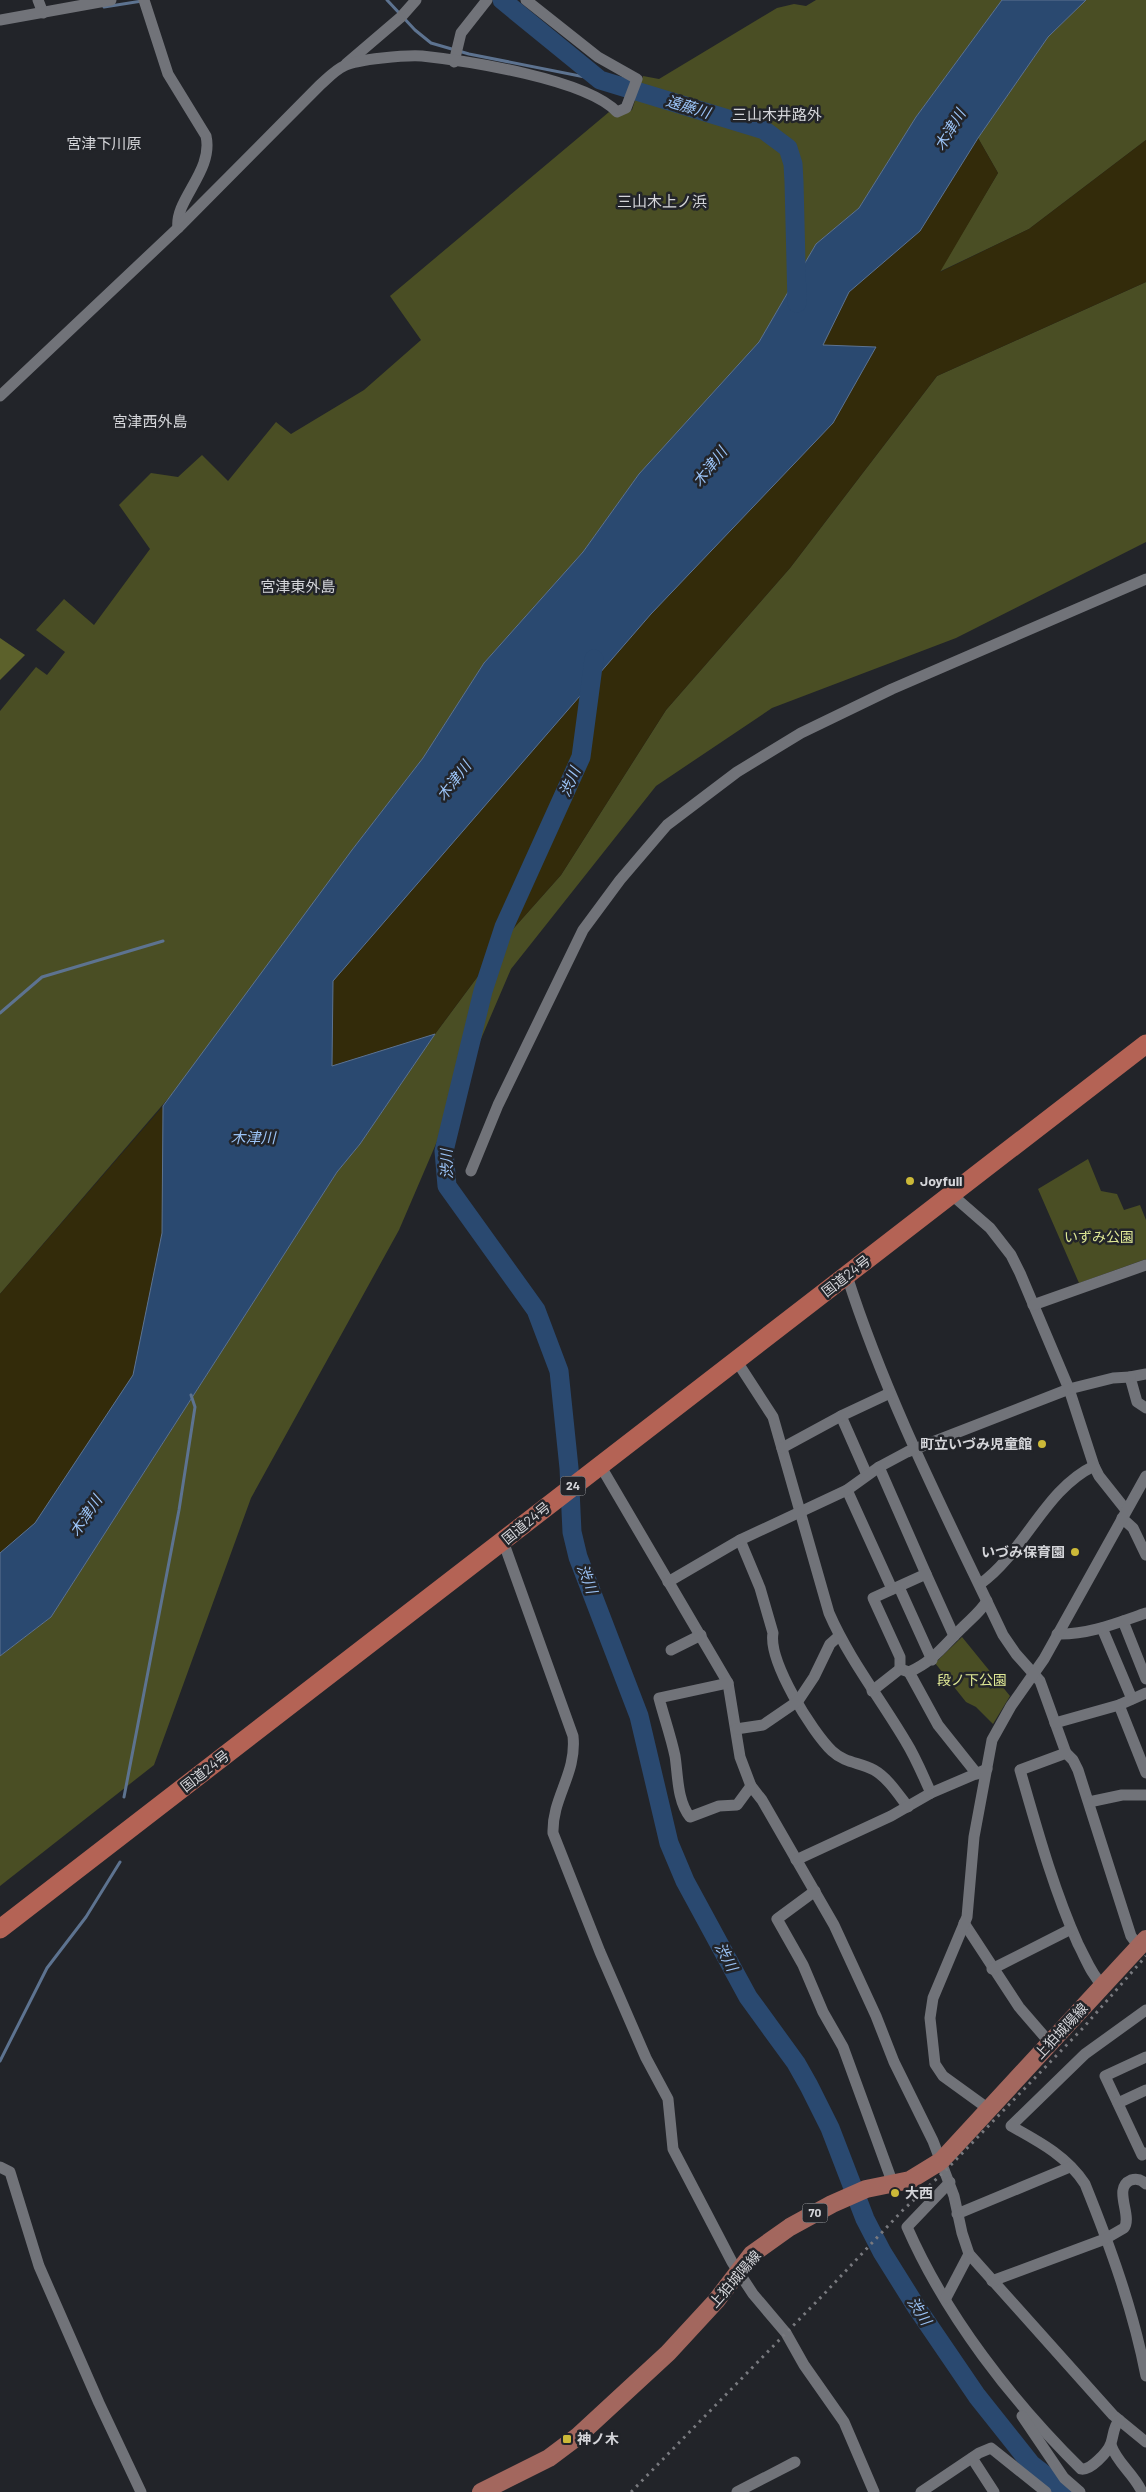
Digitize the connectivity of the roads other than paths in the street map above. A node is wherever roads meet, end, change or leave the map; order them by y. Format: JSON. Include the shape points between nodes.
{"nodes":[{"id":1,"x":38,"y":0,"type":"edge"},
{"id":2,"x":111,"y":0,"type":"edge"},
{"id":3,"x":144,"y":0,"type":"edge"},
{"id":4,"x":416,"y":0,"type":"edge"},
{"id":5,"x":487,"y":0,"type":"edge"},
{"id":6,"x":526,"y":0,"type":"edge"},
{"id":7,"x":44,"y":13,"type":"junction"},
{"id":8,"x":0,"y":20,"type":"edge"},
{"id":9,"x":454,"y":62,"type":"junction"},
{"id":10,"x":344,"y":66,"type":"junction"},
{"id":11,"x":178,"y":228,"type":"junction"},
{"id":12,"x":0,"y":396,"type":"edge"},
{"id":13,"x":1146,"y":579,"type":"edge"},
{"id":14,"x":1146,"y":1044,"type":"edge"},
{"id":15,"x":471,"y":1171,"type":"dead end"},
{"id":16,"x":951,"y":1194,"type":"junction"},
{"id":17,"x":1145,"y":1269,"type":"edge"},
{"id":18,"x":847,"y":1276,"type":"junction"},
{"id":19,"x":1034,"y":1305,"type":"junction"},
{"id":20,"x":736,"y":1360,"type":"junction"},
{"id":21,"x":1146,"y":1374,"type":"edge"},
{"id":22,"x":1130,"y":1377,"type":"junction"},
{"id":23,"x":1069,"y":1389,"type":"junction"},
{"id":24,"x":890,"y":1393,"type":"junction"},
{"id":25,"x":1146,"y":1408,"type":"edge"},
{"id":26,"x":841,"y":1416,"type":"junction"},
{"id":27,"x":782,"y":1448,"type":"junction"},
{"id":28,"x":914,"y":1450,"type":"junction"},
{"id":29,"x":600,"y":1466,"type":"junction"},
{"id":30,"x":1094,"y":1466,"type":"junction"},
{"id":31,"x":878,"y":1467,"type":"junction"},
{"id":32,"x":868,"y":1475,"type":"junction"},
{"id":33,"x":1146,"y":1476,"type":"edge"},
{"id":34,"x":847,"y":1490,"type":"junction"},
{"id":35,"x":800,"y":1513,"type":"junction"},
{"id":36,"x":1124,"y":1514,"type":"junction"},
{"id":37,"x":740,"y":1540,"type":"junction"},
{"id":38,"x":504,"y":1542,"type":"junction"},
{"id":39,"x":1146,"y":1555,"type":"edge"},
{"id":40,"x":926,"y":1574,"type":"junction"},
{"id":41,"x":668,"y":1582,"type":"junction"},
{"id":42,"x":980,"y":1584,"type":"junction"},
{"id":43,"x":895,"y":1588,"type":"junction"},
{"id":44,"x":987,"y":1602,"type":"junction"},
{"id":45,"x":1146,"y":1614,"type":"edge"},
{"id":46,"x":1123,"y":1621,"type":"junction"},
{"id":47,"x":1102,"y":1628,"type":"junction"},
{"id":48,"x":1057,"y":1634,"type":"junction"},
{"id":49,"x":701,"y":1635,"type":"junction"},
{"id":50,"x":839,"y":1636,"type":"junction"},
{"id":51,"x":954,"y":1636,"type":"junction"},
{"id":52,"x":671,"y":1650,"type":"dead end"},
{"id":53,"x":932,"y":1660,"type":"junction"},
{"id":54,"x":905,"y":1670,"type":"junction"},
{"id":55,"x":1033,"y":1674,"type":"junction"},
{"id":56,"x":1146,"y":1679,"type":"edge"},
{"id":57,"x":728,"y":1683,"type":"junction"},
{"id":58,"x":872,"y":1691,"type":"junction"},
{"id":59,"x":1146,"y":1694,"type":"edge"},
{"id":60,"x":1132,"y":1699,"type":"junction"},
{"id":61,"x":798,"y":1701,"type":"junction"},
{"id":62,"x":1119,"y":1705,"type":"junction"},
{"id":63,"x":1055,"y":1723,"type":"junction"},
{"id":64,"x":736,"y":1729,"type":"junction"},
{"id":65,"x":1066,"y":1753,"type":"junction"},
{"id":66,"x":982,"y":1772,"type":"junction"},
{"id":67,"x":1146,"y":1773,"type":"edge"},
{"id":68,"x":751,"y":1786,"type":"junction"},
{"id":69,"x":931,"y":1793,"type":"junction"},
{"id":70,"x":1146,"y":1795,"type":"edge"},
{"id":71,"x":1089,"y":1802,"type":"junction"},
{"id":72,"x":908,"y":1807,"type":"junction"},
{"id":73,"x":796,"y":1860,"type":"junction"},
{"id":74,"x":815,"y":1891,"type":"junction"},
{"id":75,"x":964,"y":1924,"type":"junction"},
{"id":76,"x":1071,"y":1928,"type":"junction"},
{"id":77,"x":0,"y":1929,"type":"edge"},
{"id":78,"x":1142,"y":1943,"type":"edge"},
{"id":79,"x":992,"y":1970,"type":"junction"},
{"id":80,"x":1103,"y":1986,"type":"junction"},
{"id":81,"x":1146,"y":2010,"type":"edge"},
{"id":82,"x":1050,"y":2043,"type":"junction"},
{"id":83,"x":1146,"y":2057,"type":"edge"},
{"id":84,"x":1146,"y":2090,"type":"edge"},
{"id":85,"x":1118,"y":2102,"type":"junction"},
{"id":86,"x":990,"y":2110,"type":"junction"},
{"id":87,"x":1146,"y":2153,"type":"edge"},
{"id":88,"x":941,"y":2161,"type":"junction"},
{"id":89,"x":0,"y":2167,"type":"edge"},
{"id":90,"x":1070,"y":2167,"type":"junction"},
{"id":91,"x":950,"y":2182,"type":"junction"},
{"id":92,"x":893,"y":2184,"type":"junction"},
{"id":93,"x":1146,"y":2184,"type":"edge"},
{"id":94,"x":957,"y":2214,"type":"junction"},
{"id":95,"x":1105,"y":2239,"type":"junction"},
{"id":96,"x":969,"y":2254,"type":"junction"},
{"id":97,"x":738,"y":2272,"type":"junction"},
{"id":98,"x":992,"y":2281,"type":"junction"},
{"id":99,"x":946,"y":2298,"type":"junction"},
{"id":100,"x":1146,"y":2376,"type":"edge"},
{"id":101,"x":1004,"y":2383,"type":"junction"},
{"id":102,"x":1119,"y":2420,"type":"junction"},
{"id":103,"x":1146,"y":2442,"type":"edge"},
{"id":104,"x":1111,"y":2445,"type":"junction"},
{"id":105,"x":972,"y":2458,"type":"junction"},
{"id":106,"x":795,"y":2462,"type":"dead end"},
{"id":107,"x":141,"y":2492,"type":"edge"},
{"id":108,"x":481,"y":2492,"type":"edge"},
{"id":109,"x":737,"y":2492,"type":"edge"},
{"id":110,"x":874,"y":2492,"type":"edge"},
{"id":111,"x":921,"y":2492,"type":"edge"},
{"id":112,"x":994,"y":2492,"type":"edge"},
{"id":113,"x":1046,"y":2492,"type":"edge"},
{"id":114,"x":1078,"y":2492,"type":"edge"},
{"id":115,"x":1142,"y":2492,"type":"edge"}],
"edges":[{"from":1,"to":7,"type":"street"},
{"from":2,"to":7,"type":"street"},
{"from":3,"to":11,"type":"street","via":[[168,74],[206,136],[208,146],[198,179],[176,217]]},
{"from":4,"to":10,"type":"street","via":[[405,14]]},
{"from":5,"to":9,"type":"street","via":[[461,33]]},
{"from":6,"to":9,"type":"street","via":[[598,57],[637,79],[626,108],[617,112],[611,105],[586,92],[548,79],[488,65]]},
{"from":7,"to":8,"type":"street"},
{"from":9,"to":10,"type":"street","via":[[421,56]]},
{"from":10,"to":11,"type":"street","via":[[320,85]]},
{"from":11,"to":12,"type":"street"},
{"from":13,"to":15,"type":"street","via":[[892,689],[802,733],[737,772],[667,825],[583,930],[498,1105]]},
{"from":14,"to":16,"type":"highway","name":"国道24号","number":"24"},
{"from":16,"to":18,"type":"highway","name":"国道24号","number":"24"},
{"from":16,"to":19,"type":"street","via":[[990,1228],[1011,1255]]},
{"from":17,"to":19,"type":"street"},
{"from":18,"to":20,"type":"highway","name":"国道24号","number":"24"},
{"from":18,"to":24,"type":"street","via":[[867,1338]]},
{"from":19,"to":23,"type":"street"},
{"from":20,"to":27,"type":"street","via":[[774,1417]]},
{"from":20,"to":29,"type":"highway","name":"国道24号","number":"24"},
{"from":21,"to":22,"type":"street"},
{"from":22,"to":23,"type":"street"},
{"from":22,"to":25,"type":"street","via":[[1137,1402]]},
{"from":23,"to":28,"type":"street"},
{"from":23,"to":30,"type":"street"},
{"from":24,"to":26,"type":"street"},
{"from":24,"to":28,"type":"street"},
{"from":26,"to":27,"type":"street"},
{"from":26,"to":32,"type":"street"},
{"from":27,"to":35,"type":"street"},
{"from":28,"to":31,"type":"street"},
{"from":28,"to":42,"type":"street"},
{"from":29,"to":38,"type":"highway","name":"国道24号","number":"24"},
{"from":29,"to":41,"type":"street"},
{"from":30,"to":36,"type":"street"},
{"from":30,"to":42,"type":"street","via":[[1057,1495],[1023,1541]]},
{"from":31,"to":32,"type":"street"},
{"from":31,"to":40,"type":"street"},
{"from":32,"to":34,"type":"street"},
{"from":33,"to":36,"type":"street"},
{"from":34,"to":35,"type":"street"},
{"from":34,"to":43,"type":"street"},
{"from":35,"to":37,"type":"street"},
{"from":35,"to":50,"type":"street","via":[[829,1613]]},
{"from":36,"to":39,"type":"street"},
{"from":36,"to":48,"type":"street"},
{"from":37,"to":41,"type":"street"},
{"from":37,"to":61,"type":"street","via":[[760,1588],[779,1666]]},
{"from":38,"to":77,"type":"highway","name":"国道24号","number":"24"},
{"from":38,"to":97,"type":"street","via":[[572,1736],[572,1764],[553,1818],[556,1841],[646,2058],[668,2099],[673,2149]]},
{"from":40,"to":43,"type":"street"},
{"from":40,"to":51,"type":"street"},
{"from":41,"to":49,"type":"street"},
{"from":42,"to":44,"type":"street"},
{"from":43,"to":53,"type":"street"},
{"from":43,"to":54,"type":"street","via":[[873,1598]]},
{"from":44,"to":51,"type":"street"},
{"from":44,"to":55,"type":"street","via":[[1003,1635]]},
{"from":45,"to":46,"type":"street"},
{"from":46,"to":47,"type":"street"},
{"from":46,"to":56,"type":"street"},
{"from":47,"to":48,"type":"street"},
{"from":47,"to":60,"type":"street"},
{"from":48,"to":55,"type":"street"},
{"from":49,"to":52,"type":"street"},
{"from":49,"to":57,"type":"street"},
{"from":50,"to":58,"type":"street"},
{"from":50,"to":61,"type":"street","via":[[830,1644]]},
{"from":51,"to":53,"type":"street"},
{"from":53,"to":54,"type":"street"},
{"from":54,"to":58,"type":"street"},
{"from":54,"to":66,"type":"street","via":[[938,1725]]},
{"from":55,"to":63,"type":"street","via":[[1040,1681]]},
{"from":55,"to":66,"type":"street","via":[[992,1740]]},
{"from":57,"to":64,"type":"street"},
{"from":57,"to":68,"type":"street","via":[[659,1698],[675,1757],[675,1772],[690,1817],[719,1806],[737,1805]]},
{"from":58,"to":69,"type":"street","via":[[906,1742]]},
{"from":59,"to":60,"type":"street"},
{"from":60,"to":62,"type":"street"},
{"from":61,"to":64,"type":"street","via":[[763,1725]]},
{"from":61,"to":72,"type":"street","via":[[801,1710],[833,1751],[851,1763],[873,1769],[891,1784]]},
{"from":62,"to":63,"type":"street"},
{"from":62,"to":67,"type":"street"},
{"from":63,"to":65,"type":"street"},
{"from":64,"to":68,"type":"street","via":[[740,1757]]},
{"from":65,"to":71,"type":"street","via":[[1076,1765]]},
{"from":65,"to":76,"type":"street","via":[[1020,1770],[1047,1862]]},
{"from":66,"to":69,"type":"street"},
{"from":66,"to":75,"type":"street","via":[[969,1904]]},
{"from":68,"to":73,"type":"street"},
{"from":69,"to":72,"type":"street"},
{"from":70,"to":71,"type":"street","via":[[1122,1794]]},
{"from":71,"to":78,"type":"street","via":[[1132,1936]]},
{"from":72,"to":73,"type":"street"},
{"from":73,"to":74,"type":"street"},
{"from":74,"to":88,"type":"street","via":[[838,1933]]},
{"from":74,"to":92,"type":"street","via":[[777,1919],[843,2046]]},
{"from":75,"to":79,"type":"street"},
{"from":75,"to":86,"type":"street","via":[[933,1998],[930,2018],[932,2054],[943,2076]]},
{"from":76,"to":79,"type":"street"},
{"from":76,"to":80,"type":"street","via":[[1094,1977]]},
{"from":78,"to":80,"type":"main road","name":"上狛城陽線","number":"70"},
{"from":79,"to":82,"type":"street"},
{"from":80,"to":82,"type":"main road","name":"上狛城陽線","number":"70"},
{"from":81,"to":90,"type":"street","via":[[1086,2054],[1010,2126],[1050,2148]]},
{"from":82,"to":86,"type":"main road","name":"上狛城陽線","number":"70"},
{"from":83,"to":85,"type":"street","via":[[1105,2076]]},
{"from":84,"to":85,"type":"street"},
{"from":85,"to":87,"type":"street","via":[[1142,2155]]},
{"from":86,"to":88,"type":"main road","name":"上狛城陽線","number":"70"},
{"from":88,"to":91,"type":"street"},
{"from":88,"to":92,"type":"main road","name":"上狛城陽線","number":"70","via":[[910,2180]]},
{"from":89,"to":107,"type":"street","via":[[10,2172],[39,2266],[98,2403]]},
{"from":90,"to":94,"type":"street"},
{"from":90,"to":95,"type":"street","via":[[1084,2184]]},
{"from":91,"to":94,"type":"street"},
{"from":91,"to":99,"type":"street","via":[[907,2227],[927,2269]]},
{"from":92,"to":97,"type":"main road","name":"上狛城陽線","number":"70","via":[[866,2189],[790,2226],[752,2254]]},
{"from":93,"to":95,"type":"street","via":[[1136,2179],[1127,2183],[1123,2191],[1127,2224]]},
{"from":94,"to":96,"type":"street"},
{"from":95,"to":98,"type":"street"},
{"from":95,"to":100,"type":"street","via":[[1123,2284]]},
{"from":96,"to":98,"type":"street"},
{"from":96,"to":99,"type":"street"},
{"from":97,"to":108,"type":"main road","name":"上狛城陽線","number":"70","via":[[716,2301],[668,2352],[577,2437],[549,2458]]},
{"from":97,"to":110,"type":"street","via":[[752,2294],[786,2333],[804,2366],[844,2422]]},
{"from":98,"to":102,"type":"street"},
{"from":99,"to":101,"type":"street"},
{"from":101,"to":104,"type":"street","via":[[1029,2415],[1082,2469],[1090,2468]]},
{"from":101,"to":114,"type":"street","via":[[1006,2394],[1064,2478]]},
{"from":102,"to":103,"type":"street"},
{"from":102,"to":104,"type":"street","via":[[1114,2426]]},
{"from":104,"to":115,"type":"street","via":[[1114,2455],[1136,2479]]},
{"from":105,"to":111,"type":"street"},
{"from":105,"to":112,"type":"street"},
{"from":105,"to":113,"type":"street","via":[[991,2448]]},
{"from":106,"to":109,"type":"street"}]}
